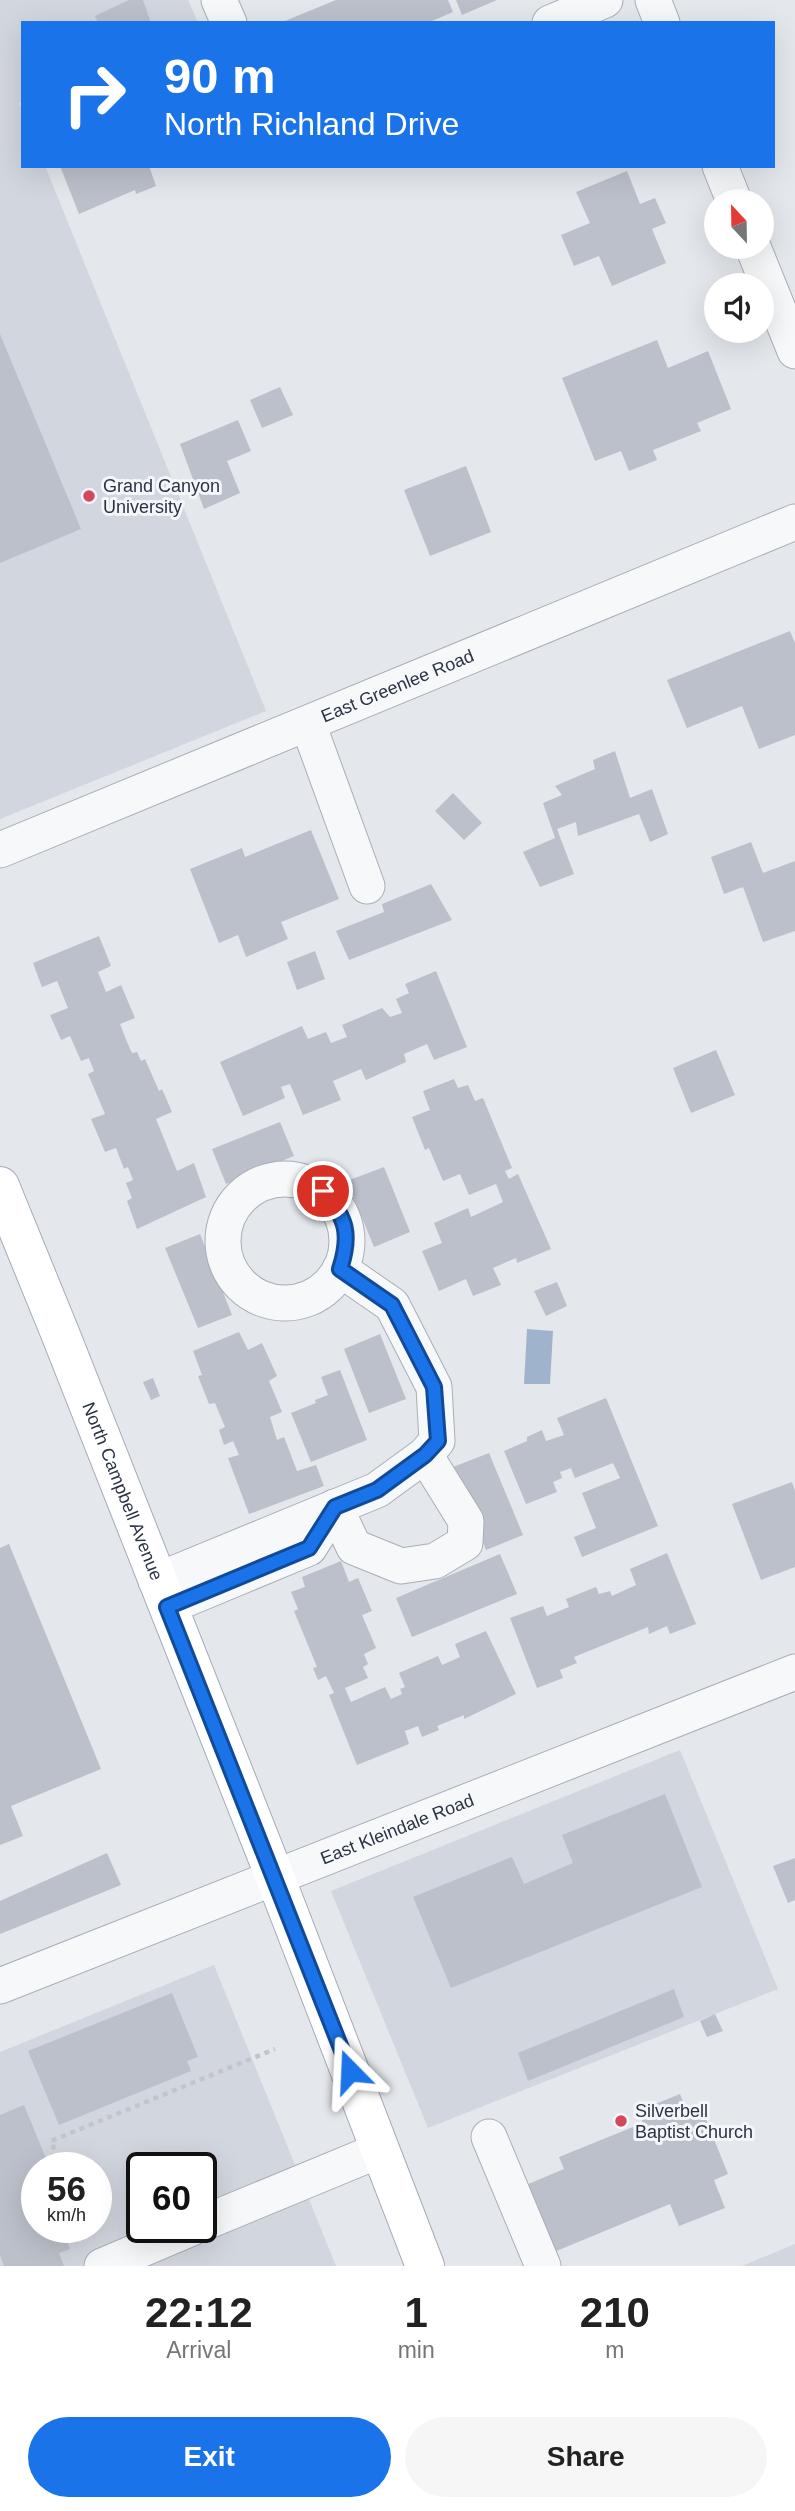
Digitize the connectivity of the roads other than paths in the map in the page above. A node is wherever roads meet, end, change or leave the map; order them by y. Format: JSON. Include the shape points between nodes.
{"nodes":[{"id":1,"x":219,"y":0,"type":"edge"},
{"id":2,"x":605,"y":0,"type":"edge"},
{"id":3,"x":653,"y":0,"type":"edge"},
{"id":4,"x":228,"y":21,"type":"edge"},
{"id":5,"x":555,"y":21,"type":"edge"},
{"id":6,"x":661,"y":21,"type":"edge"},
{"id":7,"x":721,"y":168,"type":"edge"},
{"id":8,"x":729,"y":189,"type":"edge"},
{"id":9,"x":757,"y":259,"type":"edge"},
{"id":10,"x":795,"y":351,"type":"edge"},
{"id":11,"x":795,"y":522,"type":"edge"},
{"id":12,"x":308,"y":724,"type":"junction"},
{"id":13,"x":0,"y":850,"type":"edge"},
{"id":14,"x":367,"y":886,"type":"dead end"},
{"id":15,"x":0,"y":1186,"type":"edge"},
{"id":16,"x":340,"y":1269,"type":"dead end"},
{"id":17,"x":425,"y":1455,"type":"junction"},
{"id":18,"x":335,"y":1507,"type":"junction"},
{"id":19,"x":162,"y":1594,"type":"junction"},
{"id":20,"x":795,"y":1672,"type":"edge"},
{"id":21,"x":275,"y":1877,"type":"junction"},
{"id":22,"x":0,"y":1986,"type":"edge"},
{"id":23,"x":489,"y":2137,"type":"dead end"},
{"id":24,"x":380,"y":2150,"type":"junction"},
{"id":25,"x":217,"y":2217,"type":"edge"},
{"id":26,"x":156,"y":2243,"type":"edge"},
{"id":27,"x":102,"y":2266,"type":"edge"},
{"id":28,"x":425,"y":2266,"type":"edge"},
{"id":29,"x":542,"y":2266,"type":"edge"}],
"edges":[{"from":1,"to":4,"type":"street"},
{"from":2,"to":5,"type":"street"},
{"from":3,"to":6,"type":"street"},
{"from":7,"to":8,"type":"street"},
{"from":9,"to":10,"type":"street"},
{"from":11,"to":12,"type":"street","name":"East Greenlee Road"},
{"from":12,"to":13,"type":"street","name":"East Greenlee Road"},
{"from":12,"to":14,"type":"street"},
{"from":15,"to":19,"type":"main road","name":"North Campbell Avenue"},
{"from":16,"to":17,"type":"street","via":[[392,1305],[434,1387],[438,1441]]},
{"from":17,"to":18,"type":"street","via":[[377,1490]]},
{"from":17,"to":18,"type":"street","via":[[466,1521],[465,1543],[435,1561],[401,1566],[354,1547]]},
{"from":18,"to":19,"type":"street","via":[[309,1548]]},
{"from":19,"to":21,"type":"main road","name":"North Campbell Avenue"},
{"from":20,"to":21,"type":"street","name":"East Kleindale Road"},
{"from":21,"to":22,"type":"street","name":"East Kleindale Road"},
{"from":21,"to":24,"type":"main road","name":"North Campbell Avenue"},
{"from":23,"to":29,"type":"street"},
{"from":24,"to":25,"type":"street"},
{"from":24,"to":28,"type":"main road","name":"North Campbell Avenue"},
{"from":26,"to":27,"type":"street"}]}
